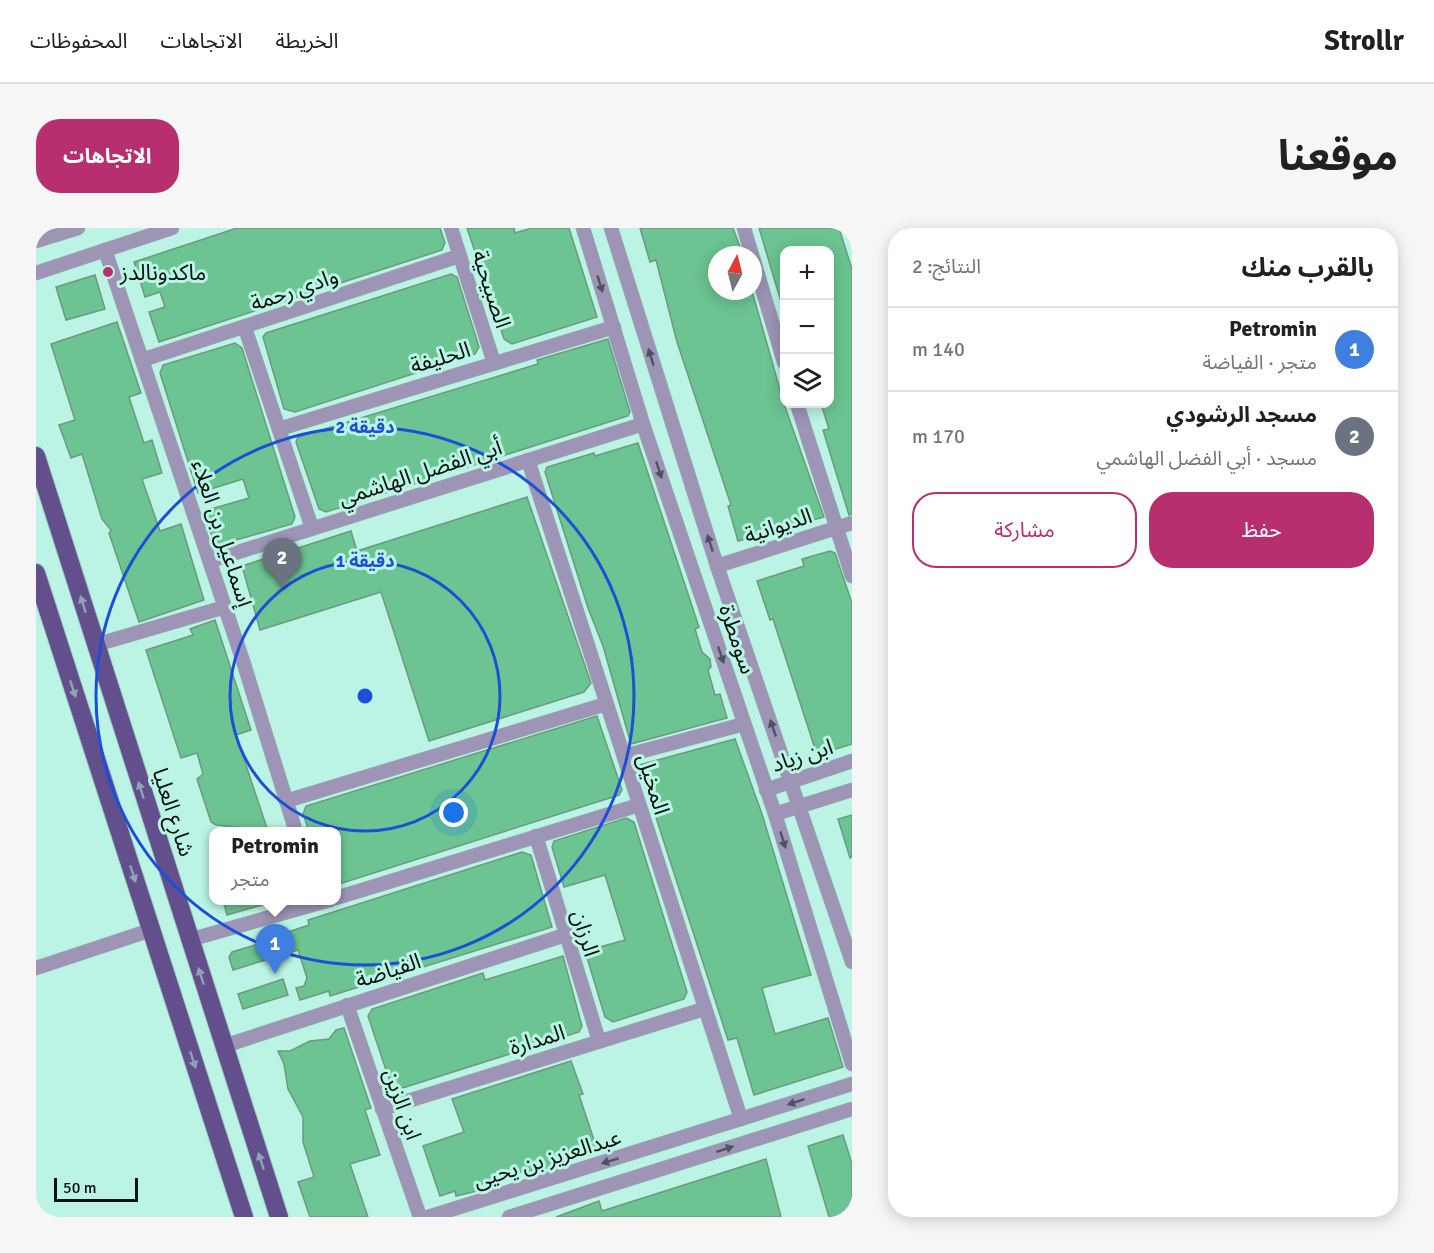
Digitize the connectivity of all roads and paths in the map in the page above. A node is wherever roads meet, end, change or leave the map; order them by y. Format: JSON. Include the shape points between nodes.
{"nodes":[{"id":1,"x":78,"y":228,"type":"edge"},
{"id":2,"x":172,"y":228,"type":"edge"},
{"id":3,"x":451,"y":228,"type":"edge"},
{"id":4,"x":583,"y":228,"type":"edge"},
{"id":5,"x":611,"y":228,"type":"edge"},
{"id":6,"x":744,"y":228,"type":"edge"},
{"id":7,"x":36,"y":241,"type":"edge"},
{"id":8,"x":750,"y":246,"type":"edge"},
{"id":9,"x":105,"y":250,"type":"junction"},
{"id":10,"x":459,"y":256,"type":"junction"},
{"id":11,"x":36,"y":273,"type":"edge"},
{"id":12,"x":762,"y":287,"type":"edge"},
{"id":13,"x":614,"y":327,"type":"junction"},
{"id":14,"x":245,"y":328,"type":"junction"},
{"id":15,"x":782,"y":354,"type":"edge"},
{"id":16,"x":142,"y":360,"type":"junction"},
{"id":17,"x":494,"y":363,"type":"junction"},
{"id":18,"x":798,"y":408,"type":"edge"},
{"id":19,"x":643,"y":424,"type":"junction"},
{"id":20,"x":279,"y":429,"type":"junction"},
{"id":21,"x":36,"y":456,"type":"edge"},
{"id":22,"x":528,"y":460,"type":"junction"},
{"id":23,"x":852,"y":523,"type":"edge"},
{"id":24,"x":312,"y":528,"type":"junction"},
{"id":25,"x":835,"y":528,"type":"junction"},
{"id":26,"x":210,"y":561,"type":"junction"},
{"id":27,"x":717,"y":566,"type":"junction"},
{"id":28,"x":36,"y":573,"type":"edge"},
{"id":29,"x":852,"y":576,"type":"edge"},
{"id":30,"x":225,"y":607,"type":"junction"},
{"id":31,"x":95,"y":645,"type":"junction"},
{"id":32,"x":606,"y":704,"type":"junction"},
{"id":33,"x":744,"y":724,"type":"junction"},
{"id":34,"x":624,"y":756,"type":"junction"},
{"id":35,"x":852,"y":761,"type":"edge"},
{"id":36,"x":790,"y":780,"type":"junction"},
{"id":37,"x":765,"y":790,"type":"junction"},
{"id":38,"x":852,"y":790,"type":"edge"},
{"id":39,"x":286,"y":801,"type":"junction"},
{"id":40,"x":639,"y":806,"type":"junction"},
{"id":41,"x":800,"y":806,"type":"junction"},
{"id":42,"x":775,"y":814,"type":"junction"},
{"id":43,"x":295,"y":827,"type":"edge"},
{"id":44,"x":536,"y":836,"type":"junction"},
{"id":45,"x":341,"y":896,"type":"edge"},
{"id":46,"x":312,"y":905,"type":"edge"},
{"id":47,"x":852,"y":911,"type":"edge"},
{"id":48,"x":838,"y":916,"type":"junction"},
{"id":49,"x":152,"y":930,"type":"junction"},
{"id":50,"x":565,"y":935,"type":"junction"},
{"id":51,"x":189,"y":940,"type":"junction"},
{"id":52,"x":852,"y":962,"type":"edge"},
{"id":53,"x":36,"y":968,"type":"edge"},
{"id":54,"x":347,"y":1005,"type":"junction"},
{"id":55,"x":704,"y":1009,"type":"junction"},
{"id":56,"x":599,"y":1041,"type":"junction"},
{"id":57,"x":224,"y":1046,"type":"junction"},
{"id":58,"x":852,"y":1064,"type":"edge"},
{"id":59,"x":852,"y":1084,"type":"edge"},
{"id":60,"x":382,"y":1108,"type":"junction"},
{"id":61,"x":852,"y":1109,"type":"edge"},
{"id":62,"x":741,"y":1119,"type":"junction"},
{"id":63,"x":679,"y":1140,"type":"junction"},
{"id":64,"x":686,"y":1162,"type":"junction"},
{"id":65,"x":528,"y":1214,"type":"edge"},
{"id":66,"x":244,"y":1217,"type":"edge"},
{"id":67,"x":279,"y":1217,"type":"edge"},
{"id":68,"x":420,"y":1217,"type":"edge"},
{"id":69,"x":428,"y":1217,"type":"edge"},
{"id":70,"x":509,"y":1217,"type":"edge"}],
"edges":[{"from":1,"to":7,"type":"street"},
{"from":2,"to":9,"type":"street"},
{"from":3,"to":10,"type":"street","name":"الصبيحية"},
{"from":4,"to":13,"type":"street","name":"سومطرة","one_way":true},
{"from":27,"to":5,"type":"street","name":"سومطرة","one_way":true},
{"from":6,"to":8,"type":"street"},
{"from":9,"to":11,"type":"street"},
{"from":9,"to":16,"type":"street","name":"إسماعيل بن العلاء"},
{"from":10,"to":14,"type":"street","name":"وادي رحمة"},
{"from":10,"to":17,"type":"street","name":"الصبيحية"},
{"from":12,"to":15,"type":"street"},
{"from":13,"to":17,"type":"street","name":"الحليفة"},
{"from":13,"to":19,"type":"street","name":"سومطرة"},
{"from":14,"to":16,"type":"street","name":"وادي رحمة"},
{"from":14,"to":20,"type":"street"},
{"from":16,"to":26,"type":"street","name":"إسماعيل بن العلاء"},
{"from":17,"to":20,"type":"street","name":"الحليفة"},
{"from":18,"to":25,"type":"street"},
{"from":19,"to":22,"type":"street","name":"أبي الفضل الهاشمي"},
{"from":19,"to":33,"type":"street","name":"سومطرة","one_way":true},
{"from":20,"to":24,"type":"street"},
{"from":31,"to":21,"type":"main road","name":"شارع العليا","one_way":true},
{"from":22,"to":24,"type":"street","name":"أبي الفضل الهاشمي"},
{"from":22,"to":32,"type":"street","name":"المخيل"},
{"from":23,"to":25,"type":"street","name":"الديوانية"},
{"from":24,"to":26,"type":"street","name":"أبي الفضل الهاشمي"},
{"from":25,"to":27,"type":"street","name":"الديوانية"},
{"from":25,"to":29,"type":"street"},
{"from":26,"to":30,"type":"street","name":"إسماعيل بن العلاء"},
{"from":36,"to":27,"type":"street","name":"سومطرة","one_way":true},
{"from":28,"to":49,"type":"main road","one_way":true},
{"from":30,"to":31,"type":"street"},
{"from":30,"to":39,"type":"street","name":"إسماعيل بن العلاء"},
{"from":51,"to":31,"type":"main road","name":"شارع العليا","one_way":true},
{"from":32,"to":34,"type":"street","name":"المخيل"},
{"from":32,"to":39,"type":"street"},
{"from":33,"to":34,"type":"street"},
{"from":33,"to":37,"type":"street","name":"سومطرة"},
{"from":34,"to":40,"type":"street","name":"المخيل"},
{"from":35,"to":36,"type":"street","name":"ابن زياد"},
{"from":36,"to":37,"type":"street","name":"ابن زياد"},
{"from":36,"to":41,"type":"street","name":"سومطرة"},
{"from":37,"to":42,"type":"street","name":"سومطرة"},
{"from":38,"to":41,"type":"street"},
{"from":39,"to":43,"type":"street","name":"إسماعيل بن العلاء"},
{"from":40,"to":44,"type":"street"},
{"from":40,"to":55,"type":"street","name":"المخيل"},
{"from":41,"to":42,"type":"street"},
{"from":41,"to":48,"type":"street","name":"سومطرة"},
{"from":42,"to":58,"type":"street","name":"سومطرة","one_way":true},
{"from":44,"to":45,"type":"street"},
{"from":44,"to":50,"type":"street","name":"الرزان"},
{"from":46,"to":51,"type":"street"},
{"from":47,"to":48,"type":"street"},
{"from":48,"to":52,"type":"street","name":"سومطرة"},
{"from":49,"to":53,"type":"street"},
{"from":49,"to":66,"type":"main road","one_way":true},
{"from":50,"to":54,"type":"street","name":"الفياضة"},
{"from":50,"to":56,"type":"street","name":"الرزان"},
{"from":57,"to":51,"type":"main road","name":"شارع العليا","one_way":true},
{"from":54,"to":57,"type":"street","name":"الفياضة"},
{"from":54,"to":60,"type":"street","name":"ابن الزين"},
{"from":55,"to":56,"type":"street","name":"المدارة"},
{"from":55,"to":62,"type":"street","name":"المخيل"},
{"from":56,"to":60,"type":"street","name":"المدارة"},
{"from":67,"to":57,"type":"main road","name":"شارع العليا","one_way":true},
{"from":59,"to":62,"type":"street","name":"عبدالعزيز بن يحيى","one_way":true},
{"from":60,"to":68,"type":"street","name":"ابن الزين"},
{"from":64,"to":61,"type":"street","name":"عبدالعزيز بن يحيى","one_way":true},
{"from":62,"to":63,"type":"street","name":"عبدالعزيز بن يحيى"},
{"from":63,"to":64,"type":"street"},
{"from":63,"to":69,"type":"street","name":"عبدالعزيز بن يحيى","one_way":true},
{"from":64,"to":65,"type":"street","name":"عبدالعزيز بن يحيى"},
{"from":65,"to":70,"type":"street","name":"عبدالعزيز بن يحيى"}]}
